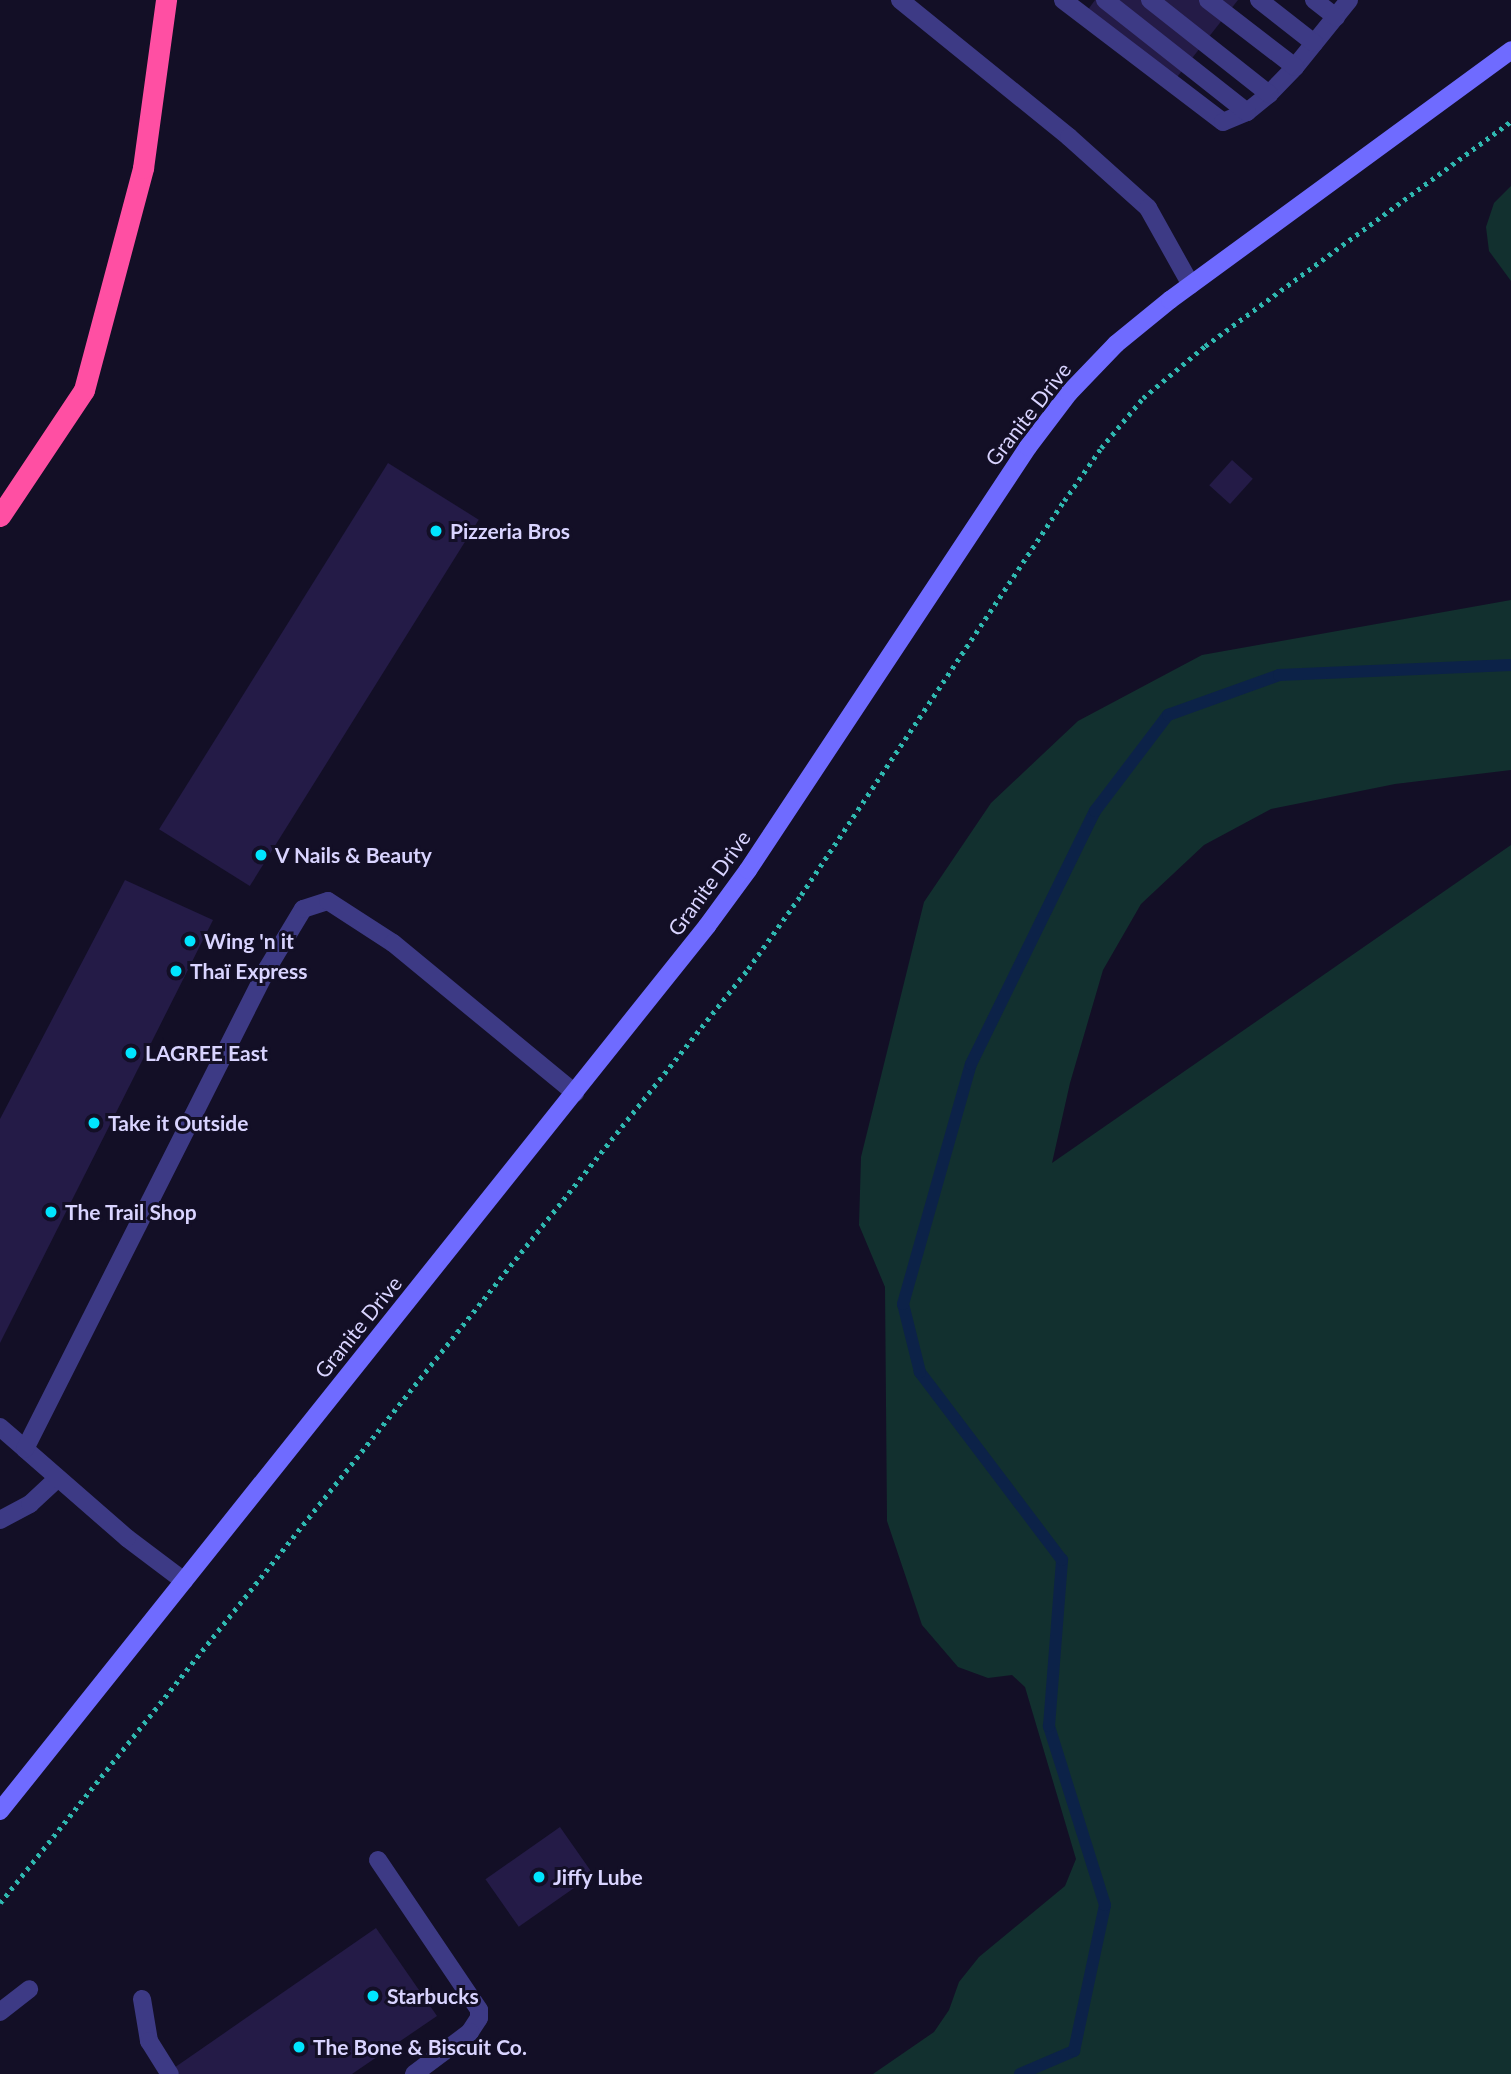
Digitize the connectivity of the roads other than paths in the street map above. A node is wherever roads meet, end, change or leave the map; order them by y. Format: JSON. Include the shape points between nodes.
{"nodes":[{"id":1,"x":166,"y":0,"type":"edge"},
{"id":2,"x":900,"y":0,"type":"edge"},
{"id":3,"x":1063,"y":0,"type":"edge"},
{"id":4,"x":1105,"y":0,"type":"edge"},
{"id":5,"x":1150,"y":0,"type":"edge"},
{"id":6,"x":1208,"y":0,"type":"edge"},
{"id":7,"x":1259,"y":0,"type":"edge"},
{"id":8,"x":1314,"y":0,"type":"edge"},
{"id":9,"x":1349,"y":0,"type":"edge"},
{"id":10,"x":1336,"y":17,"type":"junction"},
{"id":11,"x":1314,"y":43,"type":"junction"},
{"id":12,"x":1511,"y":50,"type":"edge"},
{"id":13,"x":1295,"y":67,"type":"junction"},
{"id":14,"x":1269,"y":94,"type":"junction"},
{"id":15,"x":1247,"y":112,"type":"junction"},
{"id":16,"x":1191,"y":285,"type":"junction"},
{"id":17,"x":0,"y":516,"type":"edge"},
{"id":18,"x":575,"y":1093,"type":"junction"},
{"id":19,"x":0,"y":1427,"type":"edge"},
{"id":20,"x":25,"y":1448,"type":"junction"},
{"id":21,"x":58,"y":1478,"type":"junction"},
{"id":22,"x":0,"y":1520,"type":"edge"},
{"id":23,"x":184,"y":1581,"type":"junction"},
{"id":24,"x":0,"y":1811,"type":"edge"},
{"id":25,"x":379,"y":1860,"type":"dead end"},
{"id":26,"x":29,"y":1989,"type":"dead end"},
{"id":27,"x":142,"y":1998,"type":"dead end"},
{"id":28,"x":0,"y":2012,"type":"edge"},
{"id":29,"x":170,"y":2074,"type":"edge"},
{"id":30,"x":414,"y":2074,"type":"edge"}],
"edges":[{"from":1,"to":17,"type":"highway","via":[[144,167],[84,390]]},
{"from":2,"to":16,"type":"lane","via":[[1069,136],[1148,208]]},
{"from":3,"to":15,"type":"lane","via":[[1223,121]]},
{"from":4,"to":15,"type":"lane"},
{"from":5,"to":14,"type":"lane"},
{"from":6,"to":13,"type":"lane"},
{"from":7,"to":11,"type":"lane"},
{"from":8,"to":10,"type":"lane"},
{"from":9,"to":10,"type":"lane"},
{"from":10,"to":11,"type":"lane"},
{"from":11,"to":13,"type":"lane"},
{"from":12,"to":16,"type":"street","name":"Granite Drive"},
{"from":13,"to":14,"type":"lane"},
{"from":14,"to":15,"type":"lane"},
{"from":16,"to":18,"type":"street","name":"Granite Drive","via":[[1116,344],[1069,393],[1028,447],[748,870]]},
{"from":18,"to":20,"type":"lane","via":[[393,943],[328,901],[303,909],[267,969]]},
{"from":18,"to":23,"type":"street","name":"Granite Drive"},
{"from":19,"to":20,"type":"lane"},
{"from":20,"to":21,"type":"lane"},
{"from":21,"to":22,"type":"lane","via":[[30,1504]]},
{"from":21,"to":23,"type":"lane"},
{"from":23,"to":24,"type":"street","name":"Granite Drive"},
{"from":25,"to":30,"type":"lane","via":[[479,2010],[470,2032]]},
{"from":26,"to":28,"type":"lane"},
{"from":27,"to":29,"type":"lane","via":[[149,2041]]}]}
